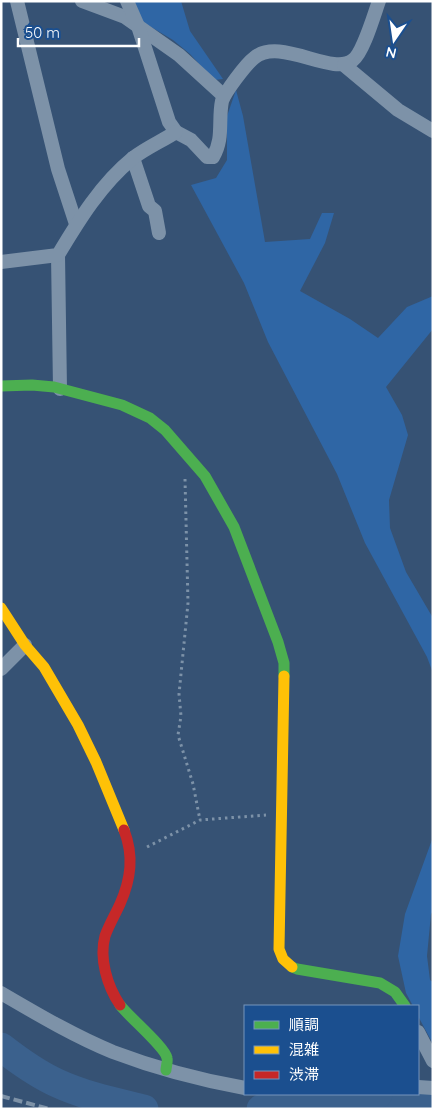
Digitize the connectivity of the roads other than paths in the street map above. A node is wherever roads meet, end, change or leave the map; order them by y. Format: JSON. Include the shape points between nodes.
{"nodes":[{"id":1,"x":16,"y":1,"type":"edge"},
{"id":2,"x":82,"y":1,"type":"edge"},
{"id":3,"x":127,"y":1,"type":"edge"},
{"id":4,"x":379,"y":1,"type":"edge"},
{"id":5,"x":138,"y":26,"type":"junction"},
{"id":6,"x":344,"y":65,"type":"junction"},
{"id":7,"x":224,"y":96,"type":"junction"},
{"id":8,"x":433,"y":131,"type":"edge"},
{"id":9,"x":176,"y":132,"type":"junction"},
{"id":10,"x":134,"y":158,"type":"junction"},
{"id":11,"x":76,"y":224,"type":"junction"},
{"id":12,"x":159,"y":233,"type":"dead end"},
{"id":13,"x":58,"y":255,"type":"junction"},
{"id":14,"x":1,"y":262,"type":"edge"},
{"id":15,"x":1,"y":386,"type":"edge"},
{"id":16,"x":60,"y":389,"type":"junction"},
{"id":17,"x":1,"y":608,"type":"edge"},
{"id":18,"x":25,"y":645,"type":"junction"},
{"id":19,"x":1,"y":669,"type":"edge"},
{"id":20,"x":1,"y":993,"type":"edge"},
{"id":21,"x":404,"y":1005,"type":"edge"},
{"id":22,"x":419,"y":1034,"type":"edge"},
{"id":23,"x":433,"y":1061,"type":"edge"},
{"id":24,"x":166,"y":1070,"type":"junction"},
{"id":25,"x":419,"y":1087,"type":"edge"},
{"id":26,"x":244,"y":1088,"type":"edge"},
{"id":27,"x":433,"y":1088,"type":"edge"}],
"edges":[{"from":1,"to":11,"type":"street","via":[[58,169]]},
{"from":2,"to":5,"type":"street","via":[[125,17]]},
{"from":3,"to":5,"type":"street"},
{"from":4,"to":6,"type":"street","via":[[360,53]]},
{"from":5,"to":7,"type":"street","via":[[179,56]]},
{"from":5,"to":9,"type":"street","via":[[169,122]]},
{"from":6,"to":7,"type":"street","via":[[284,51],[268,52],[254,57]]},
{"from":6,"to":8,"type":"street","via":[[398,110]]},
{"from":7,"to":9,"type":"street","via":[[221,131],[214,157],[207,157],[191,140]]},
{"from":9,"to":10,"type":"street"},
{"from":10,"to":11,"type":"street","via":[[99,191]]},
{"from":10,"to":12,"type":"street","via":[[149,206],[155,211]]},
{"from":11,"to":13,"type":"street"},
{"from":13,"to":14,"type":"street"},
{"from":13,"to":16,"type":"street"},
{"from":15,"to":16,"type":"street","via":[[32,385]]},
{"from":16,"to":21,"type":"street","via":[[122,405],[150,418],[179,444],[220,500],[234,526],[284,664],[281,958],[297,969],[391,987]]},
{"from":17,"to":18,"type":"street"},
{"from":18,"to":19,"type":"street"},
{"from":18,"to":24,"type":"street","via":[[44,667],[82,732],[130,846],[129,873],[123,895],[105,937],[106,975],[122,1008],[163,1050],[167,1058]]},
{"from":20,"to":24,"type":"street","via":[[46,1020],[112,1051]]},
{"from":22,"to":23,"type":"street"},
{"from":24,"to":26,"type":"street"},
{"from":25,"to":27,"type":"street"}]}
